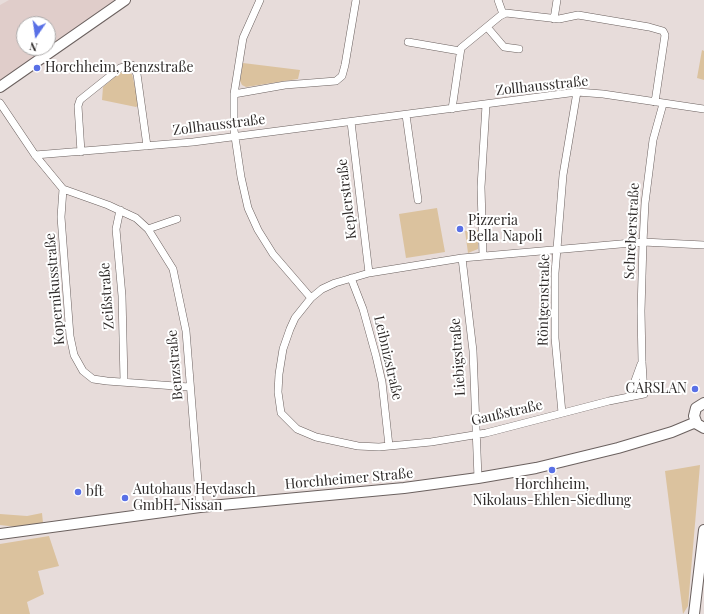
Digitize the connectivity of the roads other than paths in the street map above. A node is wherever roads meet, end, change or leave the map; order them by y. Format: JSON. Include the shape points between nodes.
{"nodes":[{"id":1,"x":125,"y":0,"type":"edge"},
{"id":2,"x":260,"y":0,"type":"edge"},
{"id":3,"x":356,"y":0,"type":"edge"},
{"id":4,"x":498,"y":0,"type":"edge"},
{"id":5,"x":557,"y":0,"type":"edge"},
{"id":6,"x":503,"y":14,"type":"junction"},
{"id":7,"x":554,"y":19,"type":"junction"},
{"id":8,"x":487,"y":27,"type":"junction"},
{"id":9,"x":408,"y":42,"type":"dead end"},
{"id":10,"x":519,"y":49,"type":"dead end"},
{"id":11,"x":460,"y":51,"type":"junction"},
{"id":12,"x":0,"y":87,"type":"edge"},
{"id":13,"x":577,"y":92,"type":"junction"},
{"id":14,"x":234,"y":94,"type":"junction"},
{"id":15,"x":655,"y":102,"type":"junction"},
{"id":16,"x":0,"y":103,"type":"edge"},
{"id":17,"x":663,"y":104,"type":"junction"},
{"id":18,"x":486,"y":105,"type":"junction"},
{"id":19,"x":452,"y":109,"type":"junction"},
{"id":20,"x":704,"y":110,"type":"edge"},
{"id":21,"x":406,"y":115,"type":"junction"},
{"id":22,"x":351,"y":122,"type":"junction"},
{"id":23,"x":235,"y":136,"type":"junction"},
{"id":24,"x":147,"y":146,"type":"junction"},
{"id":25,"x":81,"y":152,"type":"junction"},
{"id":26,"x":35,"y":155,"type":"junction"},
{"id":27,"x":63,"y":189,"type":"junction"},
{"id":28,"x":418,"y":200,"type":"dead end"},
{"id":29,"x":120,"y":210,"type":"junction"},
{"id":30,"x":178,"y":219,"type":"dead end"},
{"id":31,"x":148,"y":229,"type":"junction"},
{"id":32,"x":643,"y":242,"type":"junction"},
{"id":33,"x":704,"y":245,"type":"edge"},
{"id":34,"x":557,"y":249,"type":"junction"},
{"id":35,"x":483,"y":256,"type":"junction"},
{"id":36,"x":462,"y":258,"type":"junction"},
{"id":37,"x":369,"y":273,"type":"junction"},
{"id":38,"x":351,"y":278,"type":"junction"},
{"id":39,"x":311,"y":298,"type":"junction"},
{"id":40,"x":642,"y":362,"type":"junction"},
{"id":41,"x":124,"y":381,"type":"junction"},
{"id":42,"x":189,"y":387,"type":"junction"},
{"id":43,"x":629,"y":397,"type":"junction"},
{"id":44,"x":704,"y":403,"type":"edge"},
{"id":45,"x":562,"y":413,"type":"junction"},
{"id":46,"x":702,"y":427,"type":"edge"},
{"id":47,"x":475,"y":435,"type":"junction"},
{"id":48,"x":390,"y":446,"type":"junction"},
{"id":49,"x":478,"y":478,"type":"junction"},
{"id":50,"x":200,"y":507,"type":"junction"},
{"id":51,"x":704,"y":530,"type":"edge"},
{"id":52,"x":0,"y":534,"type":"edge"},
{"id":53,"x":694,"y":614,"type":"edge"}],
"edges":[{"from":1,"to":12,"type":"main road"},
{"from":2,"to":14,"type":"street","via":[[243,38]]},
{"from":3,"to":14,"type":"street","via":[[345,65],[342,76],[336,81],[285,85]]},
{"from":4,"to":6,"type":"street"},
{"from":5,"to":7,"type":"street"},
{"from":6,"to":7,"type":"street"},
{"from":6,"to":8,"type":"street"},
{"from":7,"to":15,"type":"street","via":[[578,15],[663,31],[665,35]]},
{"from":8,"to":10,"type":"street","via":[[504,47]]},
{"from":8,"to":11,"type":"street"},
{"from":9,"to":11,"type":"street"},
{"from":11,"to":19,"type":"street"},
{"from":13,"to":15,"type":"street","name":"Zollhausstraße"},
{"from":13,"to":18,"type":"street","name":"Zollhausstraße"},
{"from":13,"to":34,"type":"street","name":"Röntgenstraße","via":[[564,168]]},
{"from":14,"to":23,"type":"street"},
{"from":15,"to":17,"type":"street","name":"Zollhausstraße"},
{"from":16,"to":26,"type":"street"},
{"from":17,"to":20,"type":"street","name":"Zollhausstraße"},
{"from":17,"to":32,"type":"street","name":"Schreberstraße","via":[[650,158]]},
{"from":18,"to":19,"type":"street","name":"Zollhausstraße"},
{"from":18,"to":35,"type":"street","via":[[481,187]]},
{"from":19,"to":21,"type":"street","name":"Zollhausstraße"},
{"from":21,"to":22,"type":"street","name":"Zollhausstraße"},
{"from":21,"to":28,"type":"street"},
{"from":22,"to":23,"type":"street","name":"Zollhausstraße"},
{"from":22,"to":37,"type":"street","name":"Keplerstraße"},
{"from":23,"to":24,"type":"street","name":"Zollhausstraße"},
{"from":23,"to":39,"type":"street","via":[[244,194],[253,220],[273,254]]},
{"from":24,"to":25,"type":"street","name":"Zollhausstraße"},
{"from":24,"to":25,"type":"street","via":[[137,74],[132,65],[120,68],[80,100],[78,106]]},
{"from":25,"to":26,"type":"street","name":"Zollhausstraße"},
{"from":26,"to":27,"type":"street"},
{"from":27,"to":29,"type":"street","name":"Benzstraße"},
{"from":27,"to":41,"type":"street","name":"Kopernikusstraße","via":[[61,216],[70,336],[74,355],[85,374],[93,379]]},
{"from":29,"to":31,"type":"street","name":"Benzstraße","via":[[136,218]]},
{"from":29,"to":41,"type":"street","name":"Zeißstraße","via":[[116,229],[122,296]]},
{"from":30,"to":31,"type":"street"},
{"from":31,"to":42,"type":"street","name":"Benzstraße","via":[[173,269],[186,331]]},
{"from":32,"to":33,"type":"street","name":"Gaußstraße"},
{"from":32,"to":34,"type":"street","name":"Gaußstraße"},
{"from":32,"to":40,"type":"street","name":"Schreberstraße"},
{"from":34,"to":35,"type":"street","name":"Gaußstraße"},
{"from":34,"to":45,"type":"street","name":"Röntgenstraße","via":[[555,338]]},
{"from":35,"to":36,"type":"street","name":"Gaußstraße"},
{"from":36,"to":37,"type":"street","name":"Gaußstraße"},
{"from":36,"to":47,"type":"street","name":"Liebigstraße","via":[[472,351]]},
{"from":37,"to":38,"type":"street","name":"Gaußstraße"},
{"from":38,"to":39,"type":"street","name":"Gaußstraße","via":[[329,286]]},
{"from":38,"to":48,"type":"street","name":"Leibnizstraße","via":[[363,308],[376,356]]},
{"from":39,"to":48,"type":"street","name":"Gaußstraße","via":[[295,318],[283,349],[278,382],[281,413],[297,429],[316,437],[358,446]]},
{"from":40,"to":43,"type":"street","name":"Schreberstraße"},
{"from":40,"to":43,"type":"street","name":"Schreberstraße","via":[[644,394]]},
{"from":41,"to":42,"type":"street","name":"Kopernikusstraße"},
{"from":42,"to":50,"type":"street","name":"Benzstraße"},
{"from":43,"to":45,"type":"street","name":"Gaußstraße"},
{"from":44,"to":46,"type":"main road","via":[[695,410],[694,416]]},
{"from":45,"to":47,"type":"street","name":"Gaußstraße"},
{"from":46,"to":49,"type":"main road","name":"Horchheimer Straße","via":[[672,432],[539,467]]},
{"from":47,"to":48,"type":"street","name":"Gaußstraße"},
{"from":47,"to":49,"type":"street","name":"Liebigstraße"},
{"from":49,"to":50,"type":"main road","name":"Horchheimer Straße","via":[[404,488]]},
{"from":50,"to":52,"type":"main road","name":"Horchheimer Straße"},
{"from":51,"to":53,"type":"main road"}]}
